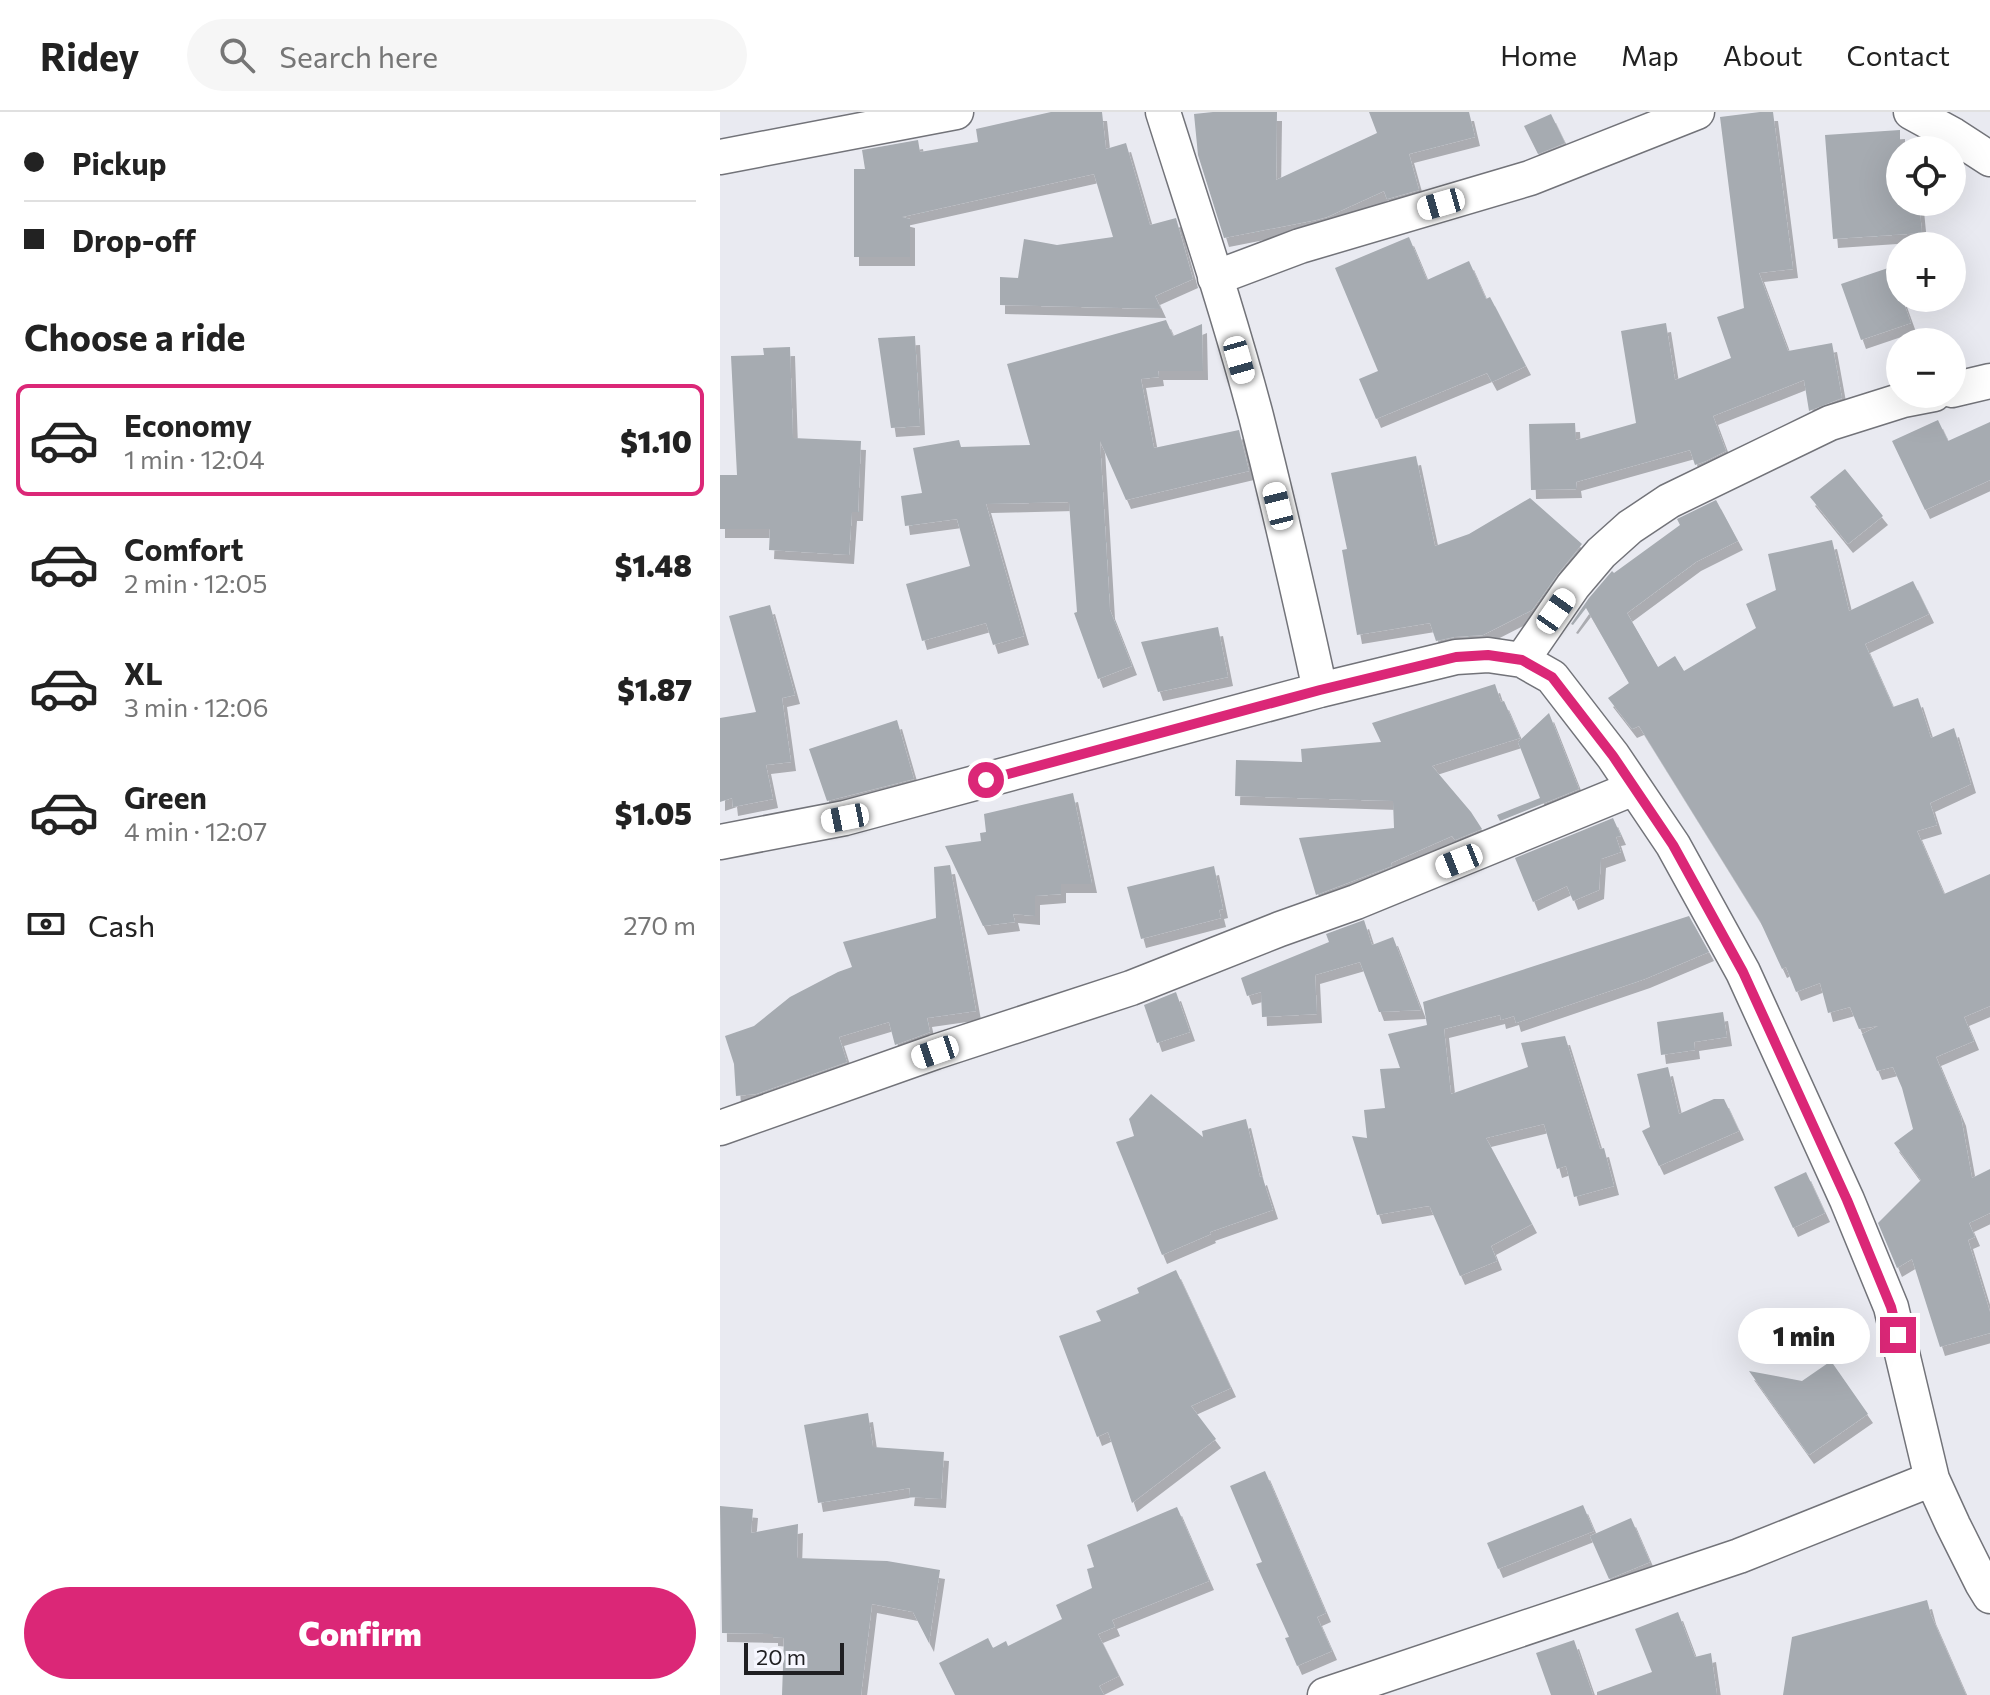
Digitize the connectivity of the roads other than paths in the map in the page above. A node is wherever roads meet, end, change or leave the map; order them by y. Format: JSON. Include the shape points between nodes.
{"nodes":[{"id":1,"x":956,"y":112,"type":"edge"},
{"id":2,"x":1163,"y":112,"type":"edge"},
{"id":3,"x":1697,"y":112,"type":"edge"},
{"id":4,"x":1911,"y":112,"type":"edge"},
{"id":5,"x":720,"y":157,"type":"edge"},
{"id":6,"x":1990,"y":159,"type":"edge"},
{"id":7,"x":1215,"y":278,"type":"junction"},
{"id":8,"x":1990,"y":381,"type":"edge"},
{"id":9,"x":1966,"y":387,"type":"edge"},
{"id":10,"x":1886,"y":405,"type":"edge"},
{"id":11,"x":1522,"y":660,"type":"junction"},
{"id":12,"x":1320,"y":690,"type":"junction"},
{"id":13,"x":1634,"y":788,"type":"junction"},
{"id":14,"x":720,"y":842,"type":"edge"},
{"id":15,"x":720,"y":1128,"type":"edge"},
{"id":16,"x":1932,"y":1479,"type":"junction"},
{"id":17,"x":1990,"y":1596,"type":"edge"},
{"id":18,"x":1325,"y":1695,"type":"edge"}],
"edges":[{"from":1,"to":5,"type":"street"},
{"from":2,"to":7,"type":"street"},
{"from":3,"to":7,"type":"street","via":[[1530,178],[1341,233]]},
{"from":4,"to":6,"type":"street"},
{"from":7,"to":12,"type":"street","via":[[1255,414]]},
{"from":8,"to":9,"type":"street"},
{"from":10,"to":11,"type":"street","via":[[1830,423],[1669,501],[1630,527],[1573,586]]},
{"from":11,"to":12,"type":"street","via":[[1456,657]]},
{"from":11,"to":13,"type":"street","via":[[1552,677]]},
{"from":12,"to":14,"type":"street","via":[[845,818]]},
{"from":13,"to":15,"type":"street","via":[[1131,988]]},
{"from":13,"to":16,"type":"street","via":[[1673,845],[1743,972],[1847,1200],[1891,1307]]},
{"from":16,"to":17,"type":"street"},
{"from":16,"to":18,"type":"street","via":[[1739,1556]]}]}
